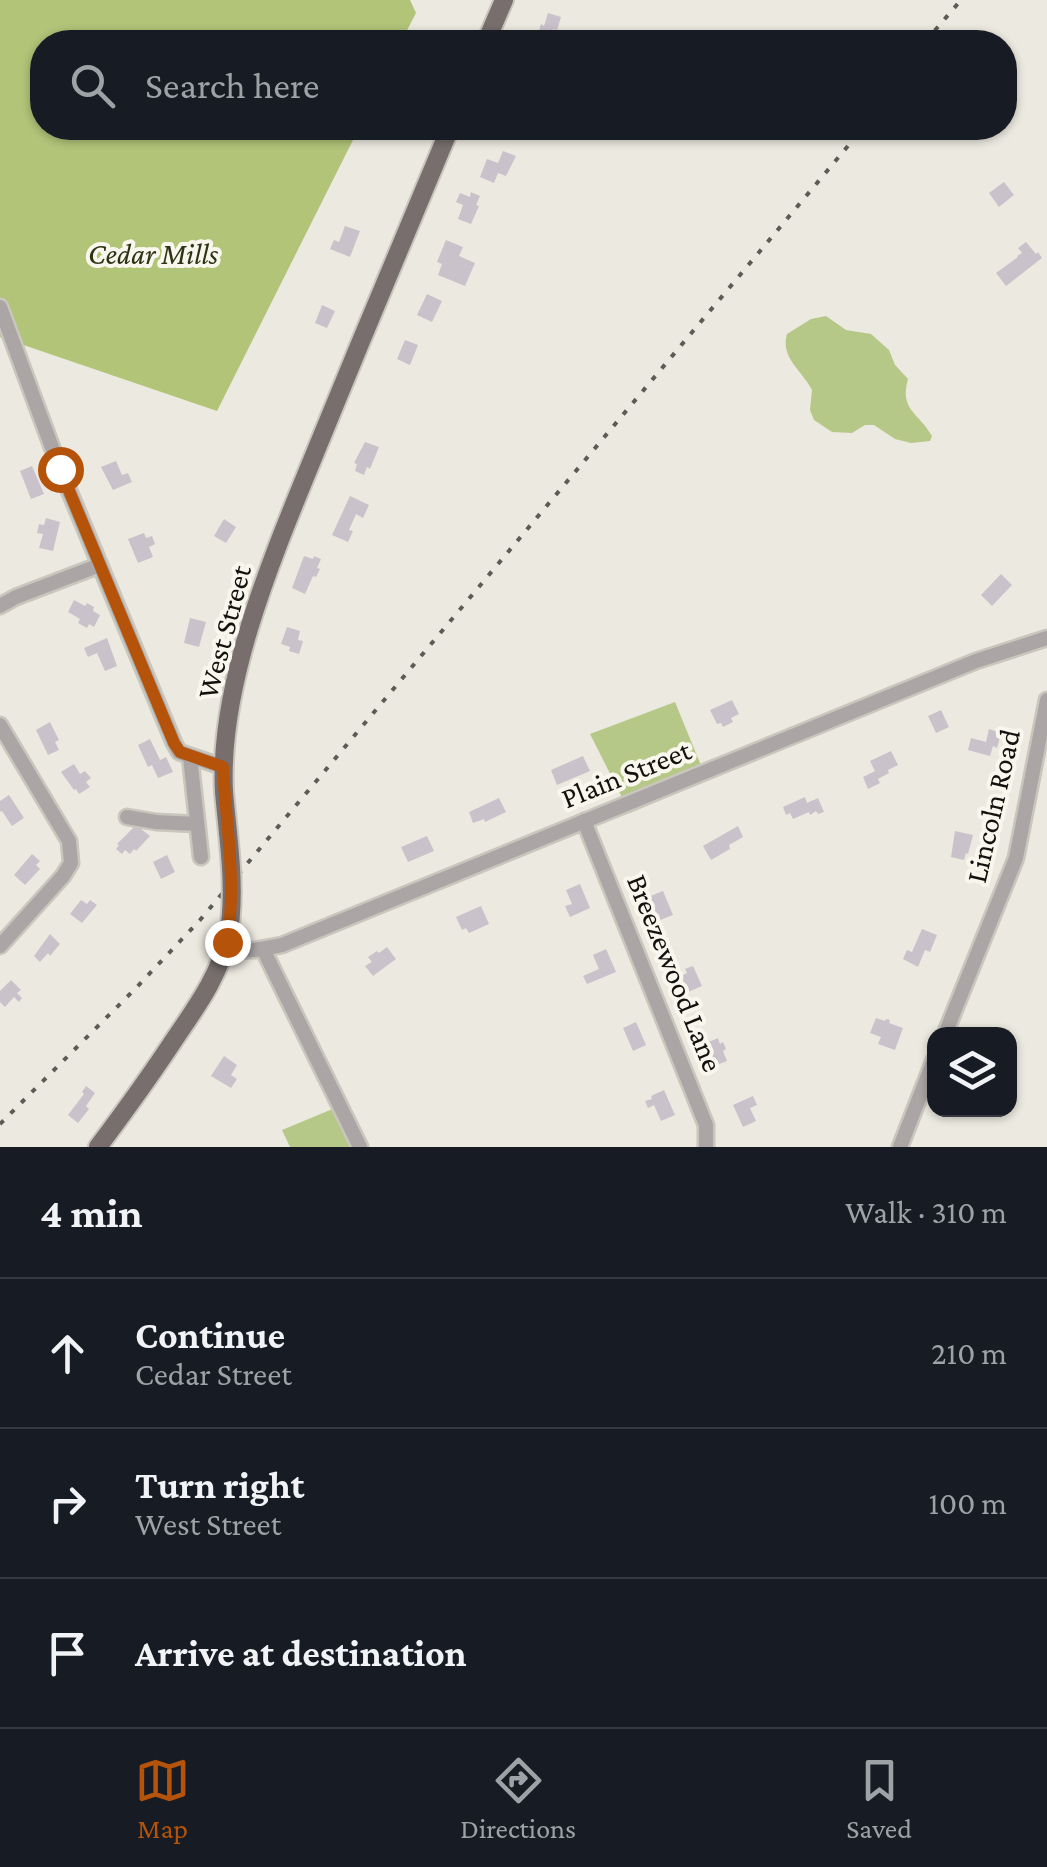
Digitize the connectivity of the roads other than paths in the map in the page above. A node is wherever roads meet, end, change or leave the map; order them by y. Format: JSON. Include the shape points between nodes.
{"nodes":[{"id":1,"x":504,"y":0,"type":"edge"},
{"id":2,"x":491,"y":30,"type":"edge"},
{"id":3,"x":445,"y":140,"type":"edge"},
{"id":4,"x":0,"y":307,"type":"edge"},
{"id":5,"x":100,"y":565,"type":"junction"},
{"id":6,"x":0,"y":606,"type":"edge"},
{"id":7,"x":1047,"y":638,"type":"edge"},
{"id":8,"x":1047,"y":700,"type":"edge"},
{"id":9,"x":0,"y":725,"type":"edge"},
{"id":10,"x":190,"y":757,"type":"junction"},
{"id":11,"x":223,"y":767,"type":"junction"},
{"id":12,"x":127,"y":818,"type":"dead end"},
{"id":13,"x":584,"y":820,"type":"junction"},
{"id":14,"x":198,"y":824,"type":"junction"},
{"id":15,"x":201,"y":857,"type":"dead end"},
{"id":16,"x":0,"y":946,"type":"edge"},
{"id":17,"x":263,"y":949,"type":"junction"},
{"id":18,"x":224,"y":951,"type":"junction"},
{"id":19,"x":948,"y":1027,"type":"edge"},
{"id":20,"x":927,"y":1078,"type":"edge"},
{"id":21,"x":98,"y":1147,"type":"edge"},
{"id":22,"x":360,"y":1147,"type":"edge"},
{"id":23,"x":706,"y":1147,"type":"edge"},
{"id":24,"x":900,"y":1147,"type":"edge"}],
"edges":[{"from":1,"to":2,"type":"main road"},
{"from":3,"to":11,"type":"main road","name":"West Street","via":[[270,566],[239,667]]},
{"from":4,"to":5,"type":"street"},
{"from":5,"to":6,"type":"street"},
{"from":5,"to":10,"type":"street","via":[[174,743]]},
{"from":7,"to":13,"type":"street","name":"Plain Street"},
{"from":8,"to":19,"type":"street","name":"Lincoln Road","via":[[1016,858]]},
{"from":9,"to":16,"type":"street","via":[[69,841],[70,863]]},
{"from":10,"to":11,"type":"street"},
{"from":10,"to":14,"type":"street"},
{"from":11,"to":18,"type":"main road","name":"West Street","bridge":true,"via":[[231,917]]},
{"from":12,"to":14,"type":"street"},
{"from":13,"to":17,"type":"street","name":"Plain Street"},
{"from":13,"to":23,"type":"street","name":"Breezewood Lane","via":[[706,1125]]},
{"from":14,"to":15,"type":"street"},
{"from":17,"to":18,"type":"street","name":"Plain Street"},
{"from":17,"to":22,"type":"street"},
{"from":18,"to":21,"type":"main road","name":"West Street","via":[[203,997]]},
{"from":20,"to":24,"type":"street"}]}
